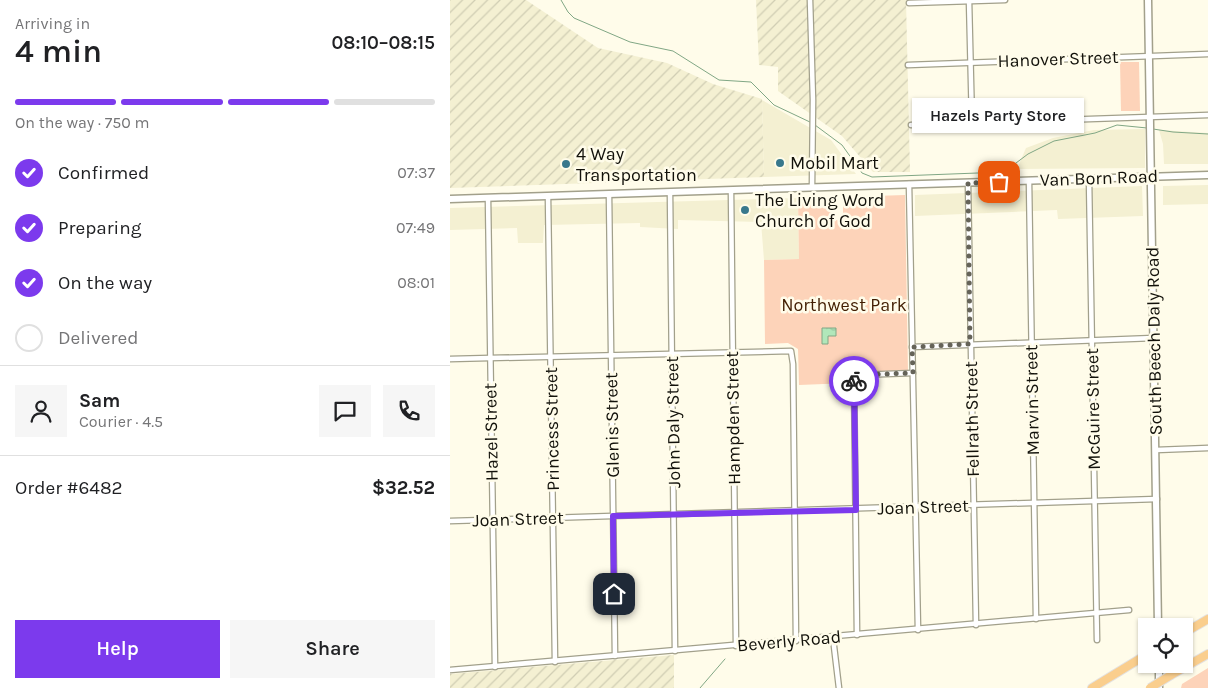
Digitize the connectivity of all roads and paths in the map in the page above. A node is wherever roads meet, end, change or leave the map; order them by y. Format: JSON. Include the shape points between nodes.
{"nodes":[{"id":1,"x":810,"y":0,"type":"edge"},
{"id":2,"x":1006,"y":0,"type":"edge"},
{"id":3,"x":1148,"y":0,"type":"edge"},
{"id":4,"x":969,"y":1,"type":"edge"},
{"id":5,"x":909,"y":3,"type":"dead end"},
{"id":6,"x":1208,"y":54,"type":"edge"},
{"id":7,"x":1149,"y":56,"type":"junction"},
{"id":8,"x":971,"y":62,"type":"junction"},
{"id":9,"x":908,"y":65,"type":"dead end"},
{"id":10,"x":1208,"y":115,"type":"edge"},
{"id":11,"x":1151,"y":116,"type":"junction"},
{"id":12,"x":972,"y":123,"type":"junction"},
{"id":13,"x":911,"y":125,"type":"dead end"},
{"id":14,"x":1208,"y":175,"type":"edge"},
{"id":15,"x":1152,"y":177,"type":"junction"},
{"id":16,"x":1089,"y":179,"type":"junction"},
{"id":17,"x":1029,"y":181,"type":"junction"},
{"id":18,"x":968,"y":183,"type":"junction"},
{"id":19,"x":909,"y":184,"type":"junction"},
{"id":20,"x":812,"y":188,"type":"junction"},
{"id":21,"x":731,"y":190,"type":"junction"},
{"id":22,"x":670,"y":192,"type":"junction"},
{"id":23,"x":609,"y":194,"type":"junction"},
{"id":24,"x":548,"y":196,"type":"junction"},
{"id":25,"x":488,"y":198,"type":"junction"},
{"id":26,"x":450,"y":199,"type":"edge"},
{"id":27,"x":1154,"y":338,"type":"junction"},
{"id":28,"x":1091,"y":340,"type":"junction"},
{"id":29,"x":1031,"y":342,"type":"junction"},
{"id":30,"x":970,"y":344,"type":"junction"},
{"id":31,"x":912,"y":347,"type":"junction"},
{"id":32,"x":732,"y":351,"type":"junction"},
{"id":33,"x":672,"y":353,"type":"junction"},
{"id":34,"x":611,"y":355,"type":"junction"},
{"id":35,"x":551,"y":356,"type":"junction"},
{"id":36,"x":490,"y":358,"type":"junction"},
{"id":37,"x":450,"y":359,"type":"edge"},
{"id":38,"x":913,"y":373,"type":"junction"},
{"id":39,"x":1208,"y":448,"type":"edge"},
{"id":40,"x":1156,"y":450,"type":"junction"},
{"id":41,"x":1156,"y":499,"type":"junction"},
{"id":42,"x":1094,"y":501,"type":"junction"},
{"id":43,"x":1034,"y":504,"type":"junction"},
{"id":44,"x":974,"y":506,"type":"junction"},
{"id":45,"x":916,"y":508,"type":"junction"},
{"id":46,"x":856,"y":510,"type":"junction"},
{"id":47,"x":795,"y":511,"type":"junction"},
{"id":48,"x":735,"y":513,"type":"junction"},
{"id":49,"x":674,"y":514,"type":"junction"},
{"id":50,"x":613,"y":516,"type":"junction"},
{"id":51,"x":553,"y":518,"type":"junction"},
{"id":52,"x":492,"y":520,"type":"junction"},
{"id":53,"x":450,"y":521,"type":"edge"},
{"id":54,"x":1129,"y":610,"type":"dead end"},
{"id":55,"x":1097,"y":614,"type":"junction"},
{"id":56,"x":1158,"y":618,"type":"edge"},
{"id":57,"x":1036,"y":619,"type":"junction"},
{"id":58,"x":1208,"y":619,"type":"edge"},
{"id":59,"x":976,"y":625,"type":"junction"},
{"id":60,"x":1193,"y":628,"type":"edge"},
{"id":61,"x":918,"y":630,"type":"junction"},
{"id":62,"x":857,"y":636,"type":"junction"},
{"id":63,"x":833,"y":638,"type":"junction"},
{"id":64,"x":1098,"y":640,"type":"dead end"},
{"id":65,"x":796,"y":641,"type":"junction"},
{"id":66,"x":736,"y":646,"type":"junction"},
{"id":67,"x":676,"y":652,"type":"junction"},
{"id":68,"x":1208,"y":654,"type":"edge"},
{"id":69,"x":615,"y":656,"type":"junction"},
{"id":70,"x":1138,"y":660,"type":"edge"},
{"id":71,"x":555,"y":662,"type":"junction"},
{"id":72,"x":494,"y":667,"type":"junction"},
{"id":73,"x":450,"y":670,"type":"edge"},
{"id":74,"x":1159,"y":673,"type":"edge"},
{"id":75,"x":839,"y":688,"type":"edge"},
{"id":76,"x":1092,"y":688,"type":"edge"},
{"id":77,"x":1150,"y":688,"type":"edge"},
{"id":78,"x":1159,"y":688,"type":"edge"}],
"edges":[{"from":1,"to":20,"type":"street"},
{"from":2,"to":4,"type":"street"},
{"from":3,"to":7,"type":"main road","name":"South Beech Daly Road"},
{"from":4,"to":5,"type":"street"},
{"from":4,"to":8,"type":"street"},
{"from":6,"to":7,"type":"street","name":"Hanover Street"},
{"from":7,"to":8,"type":"street","name":"Hanover Street"},
{"from":7,"to":11,"type":"main road","name":"South Beech Daly Road"},
{"from":8,"to":9,"type":"street","name":"Hanover Street"},
{"from":8,"to":12,"type":"street"},
{"from":10,"to":11,"type":"street"},
{"from":11,"to":12,"type":"street"},
{"from":11,"to":15,"type":"main road","name":"South Beech Daly Road"},
{"from":12,"to":13,"type":"street"},
{"from":14,"to":15,"type":"main road","name":"Van Born Road"},
{"from":15,"to":16,"type":"main road","name":"Van Born Road"},
{"from":15,"to":27,"type":"main road","name":"South Beech Daly Road"},
{"from":16,"to":17,"type":"main road","name":"Van Born Road"},
{"from":16,"to":28,"type":"street","name":"McGuire Street"},
{"from":17,"to":18,"type":"main road","name":"Van Born Road"},
{"from":17,"to":29,"type":"street","name":"Marvin Street"},
{"from":18,"to":19,"type":"main road","name":"Van Born Road"},
{"from":18,"to":30,"type":"street","name":"Fellrath Street"},
{"from":19,"to":20,"type":"main road","name":"Van Born Road"},
{"from":19,"to":31,"type":"street"},
{"from":20,"to":21,"type":"main road","name":"Van Born Road"},
{"from":21,"to":22,"type":"main road","name":"Van Born Road"},
{"from":21,"to":32,"type":"street","name":"Hampden Street"},
{"from":22,"to":23,"type":"main road","name":"Van Born Road"},
{"from":22,"to":33,"type":"street","name":"John Daly Street"},
{"from":23,"to":24,"type":"main road","name":"Van Born Road"},
{"from":23,"to":34,"type":"street","name":"Glenis Street"},
{"from":24,"to":25,"type":"main road","name":"Van Born Road"},
{"from":24,"to":35,"type":"street","name":"Princess Street"},
{"from":25,"to":26,"type":"main road","name":"Van Born Road"},
{"from":25,"to":36,"type":"street","name":"Hazel Street"},
{"from":27,"to":28,"type":"street"},
{"from":27,"to":40,"type":"main road","name":"South Beech Daly Road"},
{"from":28,"to":29,"type":"street"},
{"from":28,"to":42,"type":"street","name":"McGuire Street"},
{"from":29,"to":30,"type":"street"},
{"from":29,"to":43,"type":"street","name":"Marvin Street"},
{"from":30,"to":31,"type":"street"},
{"from":30,"to":44,"type":"street","name":"Fellrath Street"},
{"from":31,"to":38,"type":"street"},
{"from":32,"to":33,"type":"street"},
{"from":32,"to":47,"type":"street","via":[[792,351]]},
{"from":32,"to":48,"type":"street","name":"Hampden Street"},
{"from":33,"to":34,"type":"street"},
{"from":33,"to":49,"type":"street","name":"John Daly Street"},
{"from":34,"to":35,"type":"street"},
{"from":34,"to":50,"type":"street","name":"Glenis Street"},
{"from":35,"to":36,"type":"street"},
{"from":35,"to":51,"type":"street","name":"Princess Street"},
{"from":36,"to":37,"type":"street"},
{"from":36,"to":52,"type":"street","name":"Hazel Street"},
{"from":38,"to":45,"type":"street"},
{"from":38,"to":46,"type":"street","via":[[859,375],[854,380]]},
{"from":39,"to":40,"type":"street"},
{"from":40,"to":41,"type":"main road","name":"South Beech Daly Road"},
{"from":41,"to":42,"type":"street","name":"Joan Street"},
{"from":41,"to":56,"type":"main road","name":"South Beech Daly Road"},
{"from":42,"to":43,"type":"street","name":"Joan Street"},
{"from":42,"to":55,"type":"street","name":"McGuire Street"},
{"from":43,"to":44,"type":"street","name":"Joan Street"},
{"from":43,"to":57,"type":"street","name":"Marvin Street"},
{"from":44,"to":45,"type":"street","name":"Joan Street"},
{"from":44,"to":59,"type":"street","name":"Fellrath Street"},
{"from":45,"to":46,"type":"street","name":"Joan Street"},
{"from":45,"to":61,"type":"street"},
{"from":46,"to":47,"type":"street","name":"Joan Street"},
{"from":46,"to":62,"type":"street"},
{"from":47,"to":48,"type":"street","name":"Joan Street"},
{"from":47,"to":65,"type":"street"},
{"from":48,"to":49,"type":"street","name":"Joan Street"},
{"from":48,"to":66,"type":"street","name":"Hampden Street"},
{"from":49,"to":50,"type":"street","name":"Joan Street"},
{"from":49,"to":67,"type":"street","name":"John Daly Street"},
{"from":50,"to":51,"type":"street","name":"Joan Street"},
{"from":50,"to":69,"type":"street","name":"Glenis Street"},
{"from":51,"to":52,"type":"street","name":"Joan Street"},
{"from":51,"to":71,"type":"street","name":"Princess Street"},
{"from":52,"to":53,"type":"street","name":"Joan Street"},
{"from":52,"to":72,"type":"street","name":"Hazel Street"},
{"from":54,"to":55,"type":"street","name":"Beverly Road"},
{"from":55,"to":57,"type":"street","name":"Beverly Road"},
{"from":55,"to":64,"type":"street","name":"McGuire Street"},
{"from":57,"to":59,"type":"street","name":"Beverly Road"},
{"from":58,"to":60,"type":"highway"},
{"from":59,"to":61,"type":"street","name":"Beverly Road"},
{"from":61,"to":62,"type":"street","name":"Beverly Road"},
{"from":62,"to":63,"type":"street","name":"Beverly Road"},
{"from":63,"to":65,"type":"street","name":"Beverly Road"},
{"from":63,"to":75,"type":"street"},
{"from":65,"to":66,"type":"street","name":"Beverly Road"},
{"from":66,"to":67,"type":"street","name":"Beverly Road"},
{"from":67,"to":69,"type":"street","name":"Beverly Road"},
{"from":68,"to":77,"type":"highway","bridge":true},
{"from":69,"to":71,"type":"street","name":"Beverly Road"},
{"from":70,"to":76,"type":"highway"},
{"from":71,"to":72,"type":"street","name":"Beverly Road"},
{"from":72,"to":73,"type":"street","name":"Beverly Road"},
{"from":74,"to":78,"type":"main road"}]}
